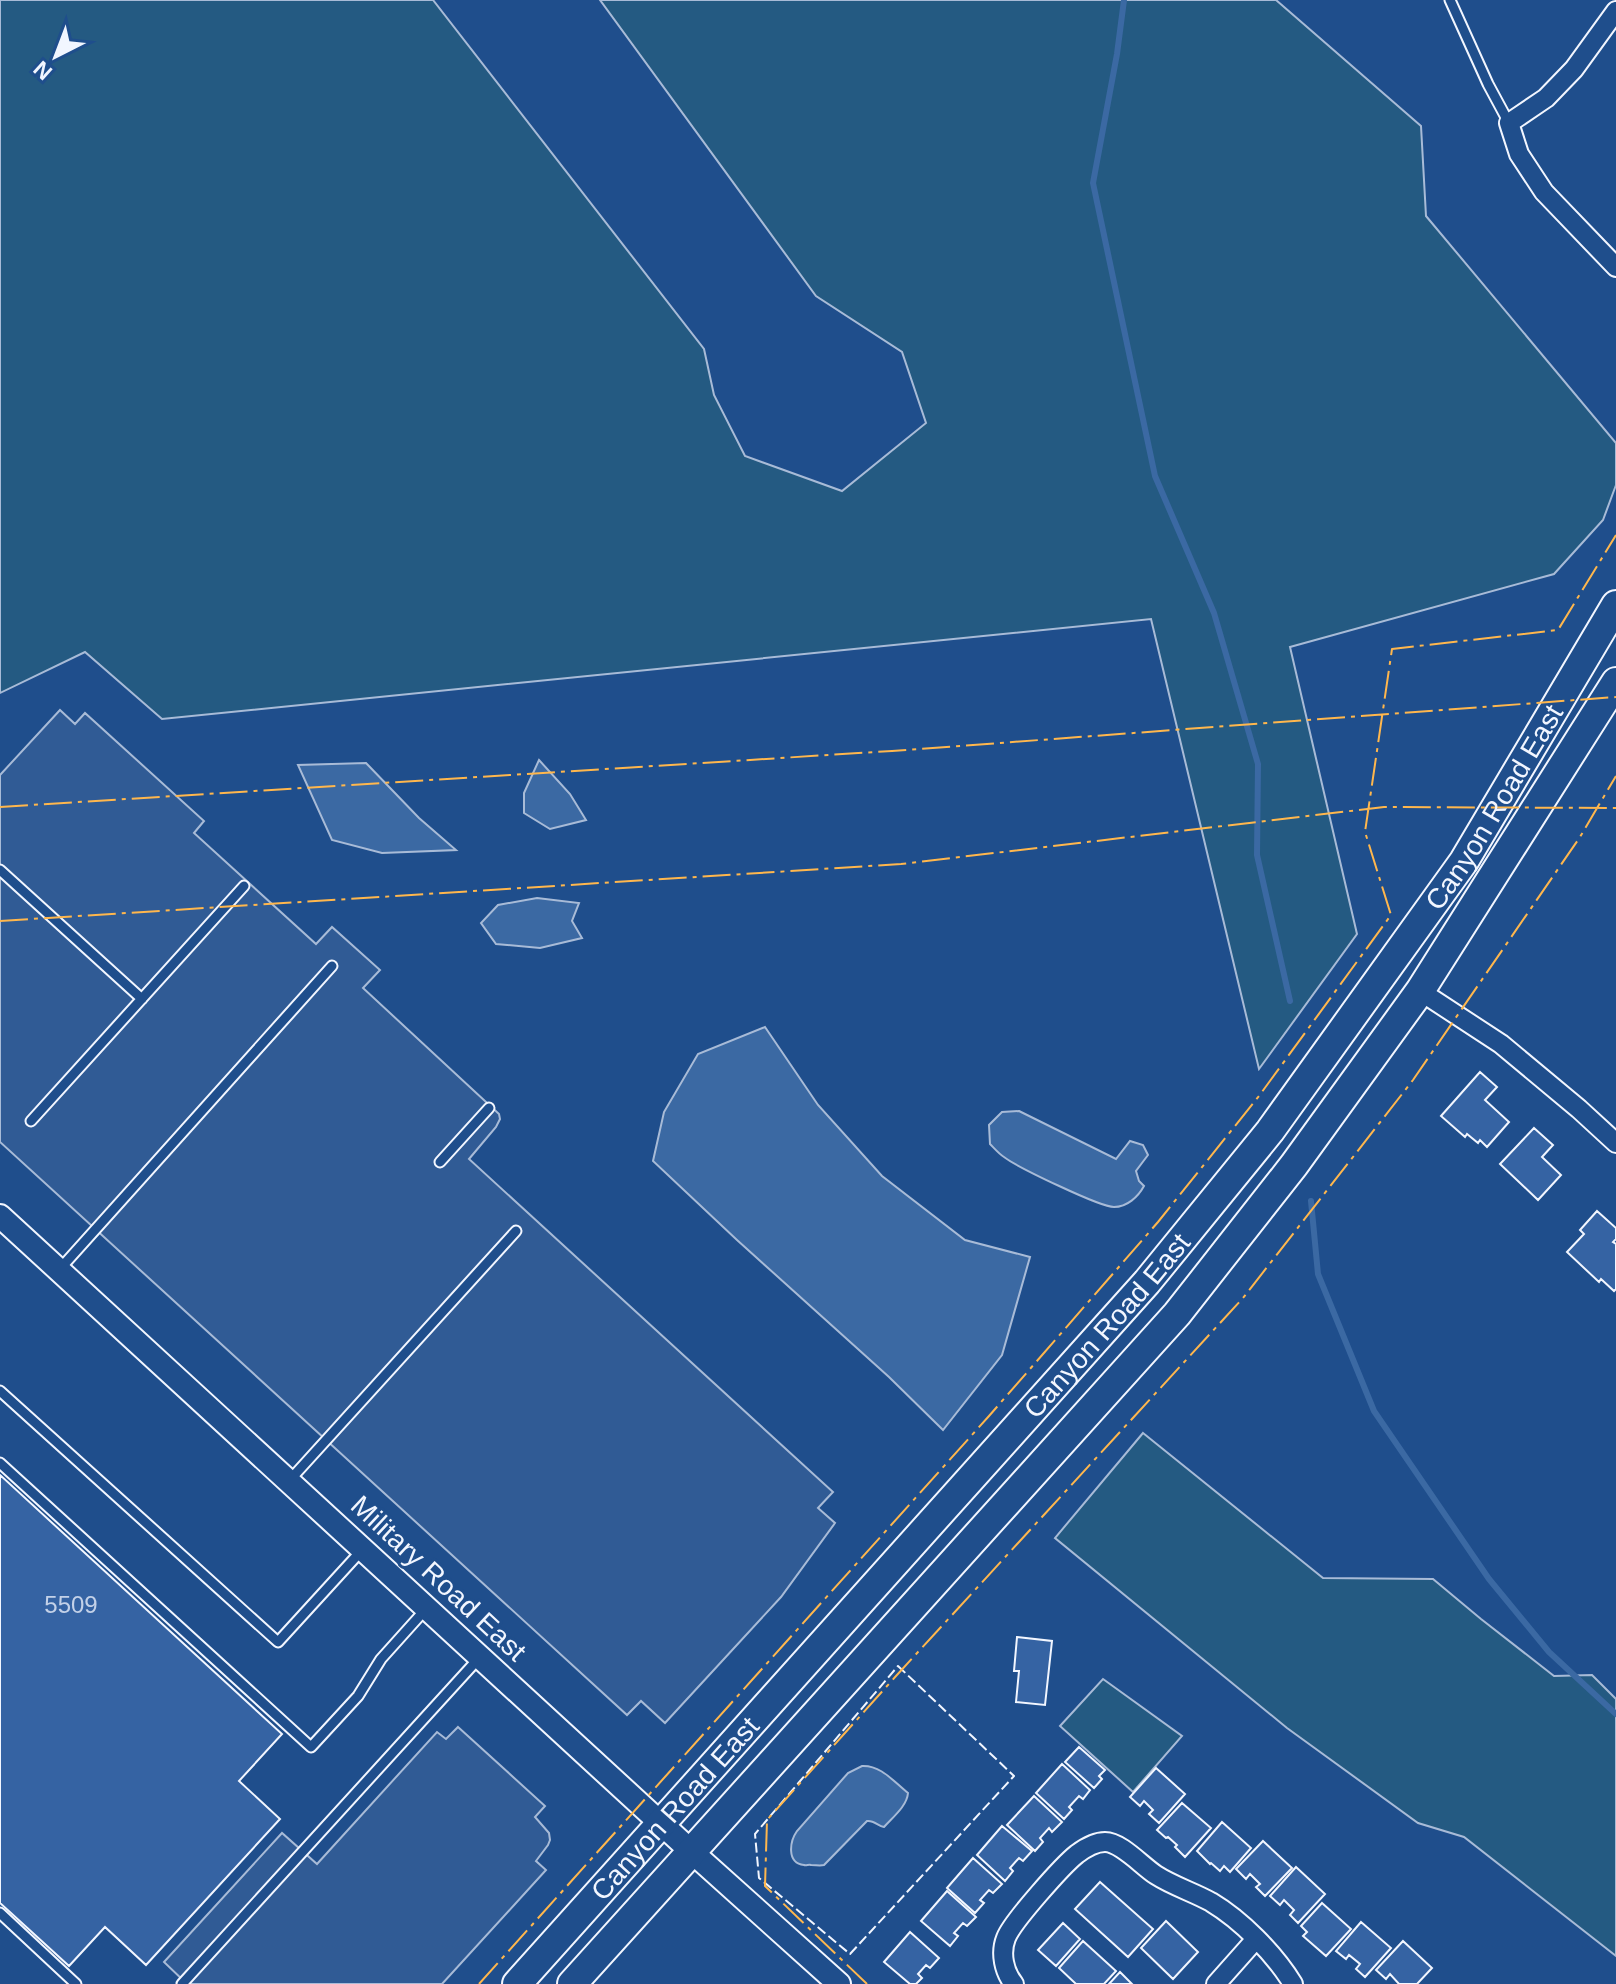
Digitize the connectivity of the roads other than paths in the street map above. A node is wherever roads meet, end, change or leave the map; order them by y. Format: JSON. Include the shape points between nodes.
{"nodes":[{"id":1,"x":1450,"y":0,"type":"edge"},
{"id":2,"x":1616,"y":11,"type":"edge"},
{"id":3,"x":1509,"y":123,"type":"junction"},
{"id":4,"x":1616,"y":267,"type":"edge"},
{"id":5,"x":1616,"y":605,"type":"edge"},
{"id":6,"x":1616,"y":682,"type":"edge"},
{"id":7,"x":1464,"y":861,"type":"junction"},
{"id":8,"x":0,"y":870,"type":"edge"},
{"id":9,"x":244,"y":886,"type":"dead end"},
{"id":10,"x":332,"y":966,"type":"dead end"},
{"id":11,"x":1420,"y":991,"type":"junction"},
{"id":12,"x":142,"y":999,"type":"junction"},
{"id":13,"x":489,"y":1108,"type":"dead end"},
{"id":14,"x":31,"y":1121,"type":"dead end"},
{"id":15,"x":1616,"y":1143,"type":"edge"},
{"id":16,"x":440,"y":1162,"type":"dead end"},
{"id":17,"x":0,"y":1216,"type":"edge"},
{"id":18,"x":516,"y":1231,"type":"dead end"},
{"id":19,"x":59,"y":1270,"type":"junction"},
{"id":20,"x":0,"y":1391,"type":"edge"},
{"id":21,"x":0,"y":1463,"type":"edge"},
{"id":22,"x":289,"y":1481,"type":"junction"},
{"id":23,"x":363,"y":1549,"type":"junction"},
{"id":24,"x":427,"y":1608,"type":"junction"},
{"id":25,"x":480,"y":1657,"type":"junction"},
{"id":26,"x":662,"y":1823,"type":"junction"},
{"id":27,"x":692,"y":1852,"type":"junction"},
{"id":28,"x":0,"y":1913,"type":"edge"},
{"id":29,"x":1256,"y":1939,"type":"junction"},
{"id":30,"x":76,"y":1984,"type":"edge"},
{"id":31,"x":182,"y":1984,"type":"edge"},
{"id":32,"x":517,"y":1984,"type":"edge"},
{"id":33,"x":572,"y":1984,"type":"edge"},
{"id":34,"x":839,"y":1984,"type":"edge"},
{"id":35,"x":1014,"y":1984,"type":"edge"},
{"id":36,"x":1216,"y":1984,"type":"edge"},
{"id":37,"x":1293,"y":1984,"type":"edge"}],
"edges":[{"from":1,"to":3,"type":"lane"},
{"from":2,"to":3,"type":"street","via":[[1574,69],[1546,98]]},
{"from":3,"to":4,"type":"street","via":[[1519,154],[1544,192]]},
{"from":5,"to":7,"type":"main road","name":"Canyon Road East"},
{"from":6,"to":11,"type":"main road","name":"Canyon Road East"},
{"from":7,"to":11,"type":"main road","via":[[1413,965]]},
{"from":7,"to":26,"type":"main road","name":"Canyon Road East","via":[[1270,1131],[1147,1282]]},
{"from":8,"to":12,"type":"lane"},
{"from":9,"to":12,"type":"lane"},
{"from":10,"to":19,"type":"lane"},
{"from":11,"to":15,"type":"street","via":[[1501,1044]]},
{"from":11,"to":27,"type":"main road","name":"Canyon Road East","via":[[1177,1314]]},
{"from":12,"to":14,"type":"lane"},
{"from":13,"to":16,"type":"lane"},
{"from":17,"to":19,"type":"street","name":"Military Road East"},
{"from":18,"to":22,"type":"lane"},
{"from":19,"to":22,"type":"street","name":"Military Road East"},
{"from":20,"to":23,"type":"lane","via":[[278,1642]]},
{"from":21,"to":24,"type":"lane","via":[[311,1747]]},
{"from":22,"to":23,"type":"street","name":"Military Road East"},
{"from":23,"to":24,"type":"street","name":"Military Road East"},
{"from":24,"to":25,"type":"street","name":"Military Road East"},
{"from":25,"to":26,"type":"street","name":"Military Road East"},
{"from":25,"to":31,"type":"lane"},
{"from":26,"to":27,"type":"street","name":"Military Road East"},
{"from":26,"to":32,"type":"main road","name":"Canyon Road East"},
{"from":27,"to":33,"type":"main road","name":"Canyon Road East"},
{"from":27,"to":34,"type":"street","name":"Military Road East"},
{"from":28,"to":30,"type":"lane"},
{"from":29,"to":35,"type":"street","via":[[1210,1901],[1156,1875],[1107,1841],[1069,1860],[1011,1928],[1003,1955]]},
{"from":29,"to":36,"type":"street"},
{"from":29,"to":37,"type":"street"}]}
